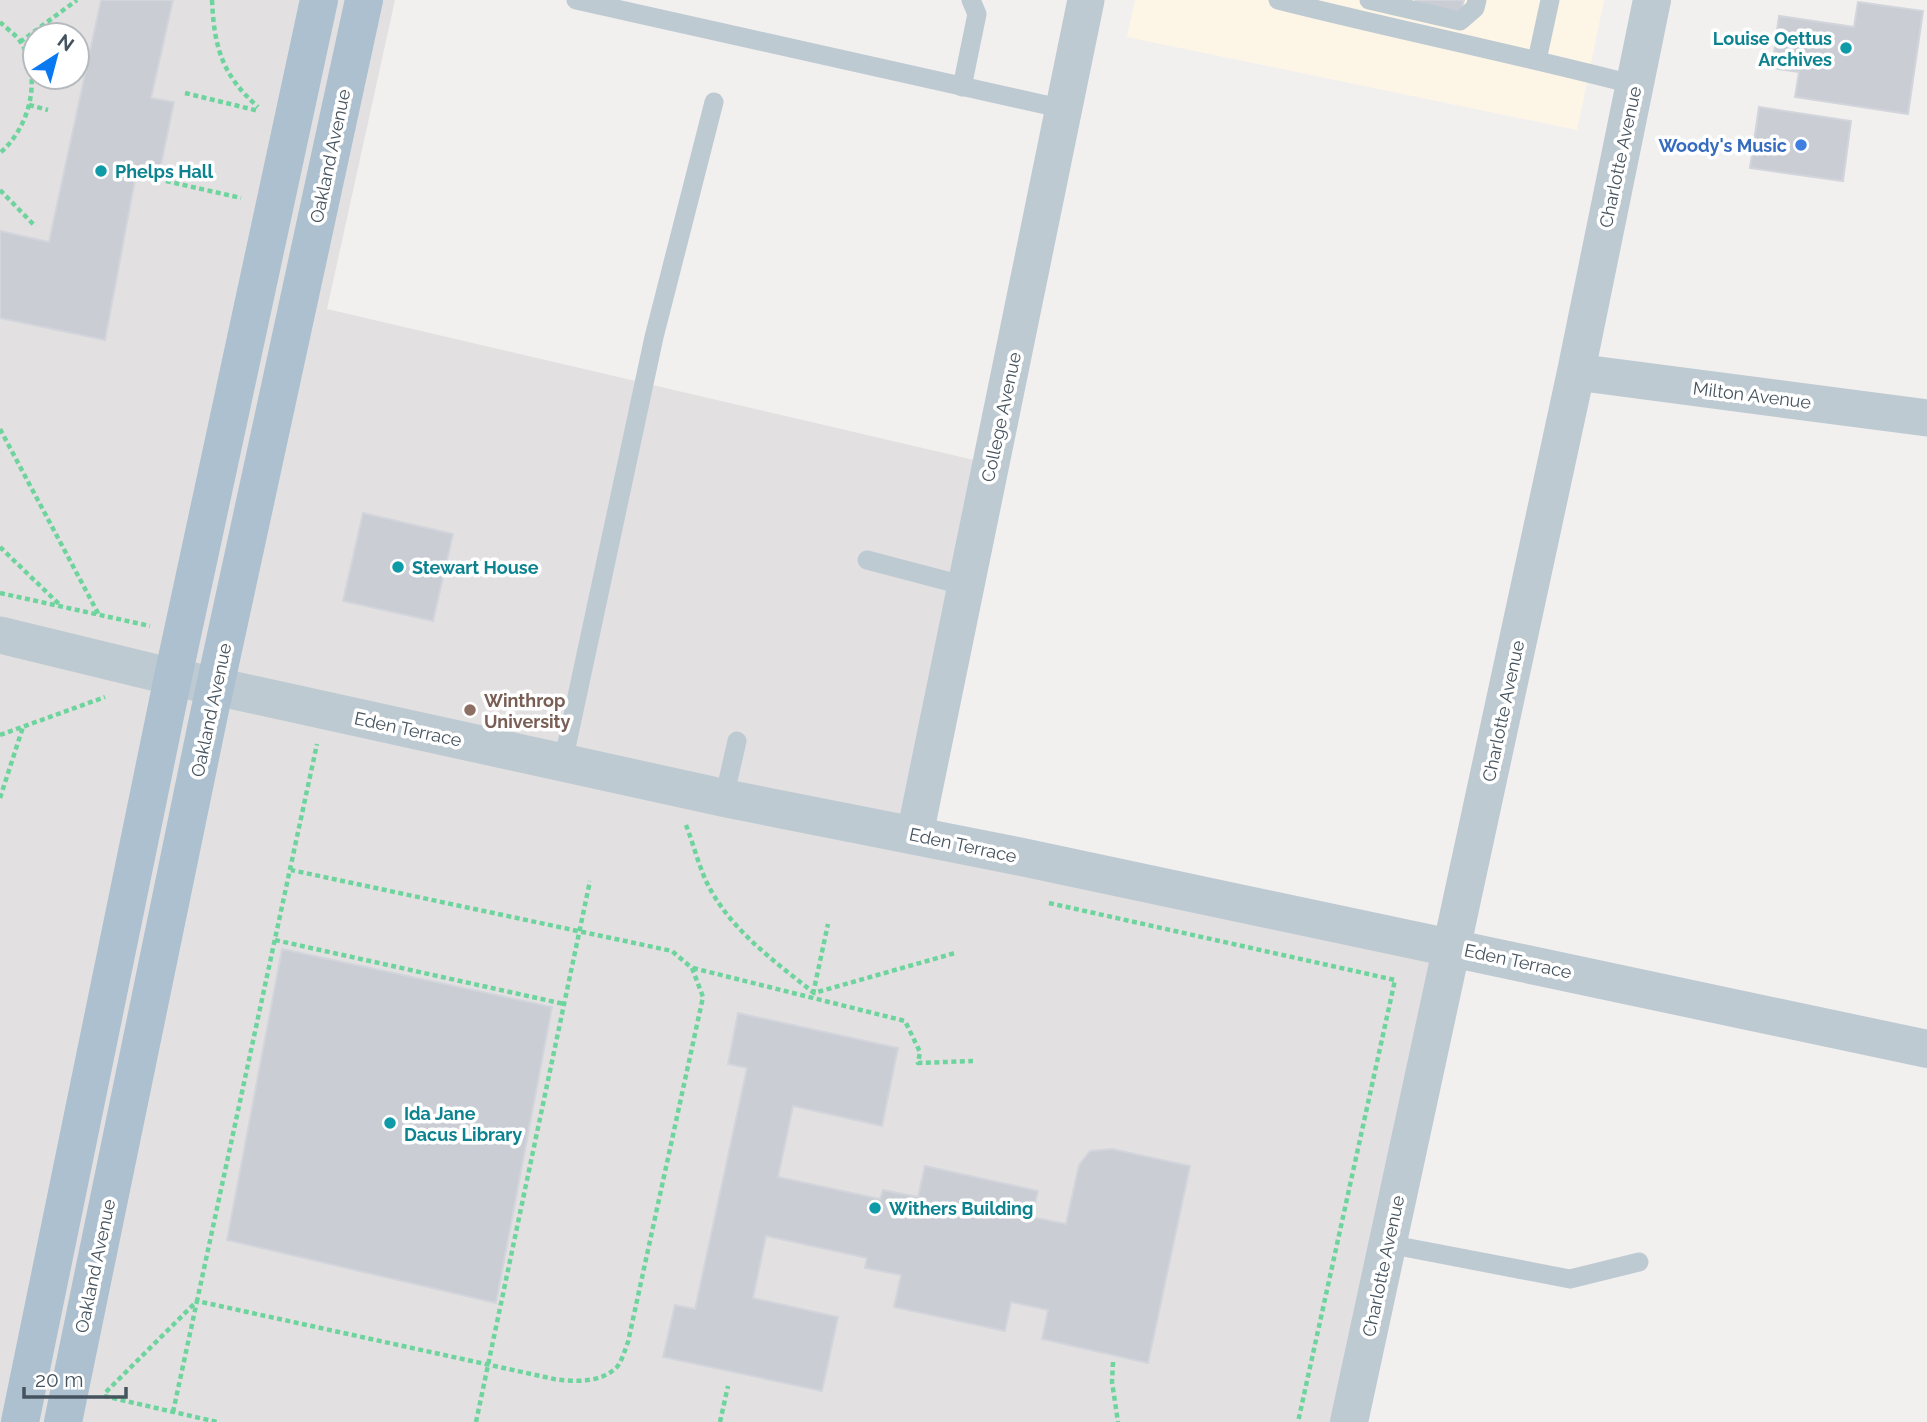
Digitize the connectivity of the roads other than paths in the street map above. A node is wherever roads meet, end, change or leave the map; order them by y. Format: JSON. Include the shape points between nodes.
{"nodes":[{"id":1,"x":319,"y":0,"type":"edge"},
{"id":2,"x":364,"y":0,"type":"edge"},
{"id":3,"x":576,"y":0,"type":"edge"},
{"id":4,"x":971,"y":0,"type":"edge"},
{"id":5,"x":1086,"y":0,"type":"edge"},
{"id":6,"x":1278,"y":0,"type":"edge"},
{"id":7,"x":1369,"y":0,"type":"edge"},
{"id":8,"x":1477,"y":0,"type":"edge"},
{"id":9,"x":1550,"y":0,"type":"edge"},
{"id":10,"x":1652,"y":0,"type":"edge"},
{"id":11,"x":1527,"y":57,"type":"junction"},
{"id":12,"x":1635,"y":85,"type":"junction"},
{"id":13,"x":962,"y":87,"type":"junction"},
{"id":14,"x":714,"y":102,"type":"dead end"},
{"id":15,"x":1064,"y":109,"type":"junction"},
{"id":16,"x":1576,"y":372,"type":"junction"},
{"id":17,"x":1927,"y":418,"type":"edge"},
{"id":18,"x":867,"y":560,"type":"dead end"},
{"id":19,"x":966,"y":586,"type":"junction"},
{"id":20,"x":0,"y":635,"type":"edge"},
{"id":21,"x":173,"y":677,"type":"junction"},
{"id":22,"x":216,"y":686,"type":"junction"},
{"id":23,"x":737,"y":741,"type":"dead end"},
{"id":24,"x":563,"y":762,"type":"junction"},
{"id":25,"x":724,"y":798,"type":"junction"},
{"id":26,"x":915,"y":834,"type":"junction"},
{"id":27,"x":1452,"y":947,"type":"junction"},
{"id":28,"x":1927,"y":1049,"type":"edge"},
{"id":29,"x":1388,"y":1244,"type":"junction"},
{"id":30,"x":1639,"y":1262,"type":"dead end"},
{"id":31,"x":20,"y":1422,"type":"edge"},
{"id":32,"x":63,"y":1422,"type":"edge"},
{"id":33,"x":1349,"y":1422,"type":"edge"}],
"edges":[{"from":1,"to":21,"type":"main road"},
{"from":2,"to":22,"type":"main road","name":"Oakland Avenue"},
{"from":3,"to":13,"type":"lane"},
{"from":4,"to":13,"type":"lane","via":[[977,14]]},
{"from":5,"to":15,"type":"street","name":"College Avenue"},
{"from":6,"to":11,"type":"lane","via":[[1423,37]]},
{"from":7,"to":8,"type":"lane","via":[[1460,21]]},
{"from":9,"to":11,"type":"lane"},
{"from":10,"to":12,"type":"street","name":"Charlotte Avenue"},
{"from":11,"to":12,"type":"lane"},
{"from":12,"to":16,"type":"street","name":"Charlotte Avenue"},
{"from":13,"to":15,"type":"lane"},
{"from":14,"to":24,"type":"lane","via":[[654,337]]},
{"from":15,"to":19,"type":"street","name":"College Avenue"},
{"from":16,"to":17,"type":"street","name":"Milton Avenue"},
{"from":16,"to":27,"type":"street","name":"Charlotte Avenue"},
{"from":18,"to":19,"type":"lane"},
{"from":19,"to":26,"type":"street","name":"College Avenue"},
{"from":20,"to":21,"type":"street","name":"Eden Terrace"},
{"from":21,"to":22,"type":"street","name":"Eden Terrace"},
{"from":21,"to":31,"type":"main road"},
{"from":22,"to":24,"type":"street","name":"Eden Terrace"},
{"from":22,"to":32,"type":"main road","name":"Oakland Avenue"},
{"from":23,"to":25,"type":"lane"},
{"from":24,"to":25,"type":"street","name":"Eden Terrace"},
{"from":25,"to":26,"type":"street","name":"Eden Terrace"},
{"from":26,"to":27,"type":"street","name":"Eden Terrace"},
{"from":27,"to":28,"type":"street","name":"Eden Terrace"},
{"from":27,"to":29,"type":"street","name":"Charlotte Avenue"},
{"from":29,"to":30,"type":"lane","via":[[1570,1279]]},
{"from":29,"to":33,"type":"street","name":"Charlotte Avenue"}]}
